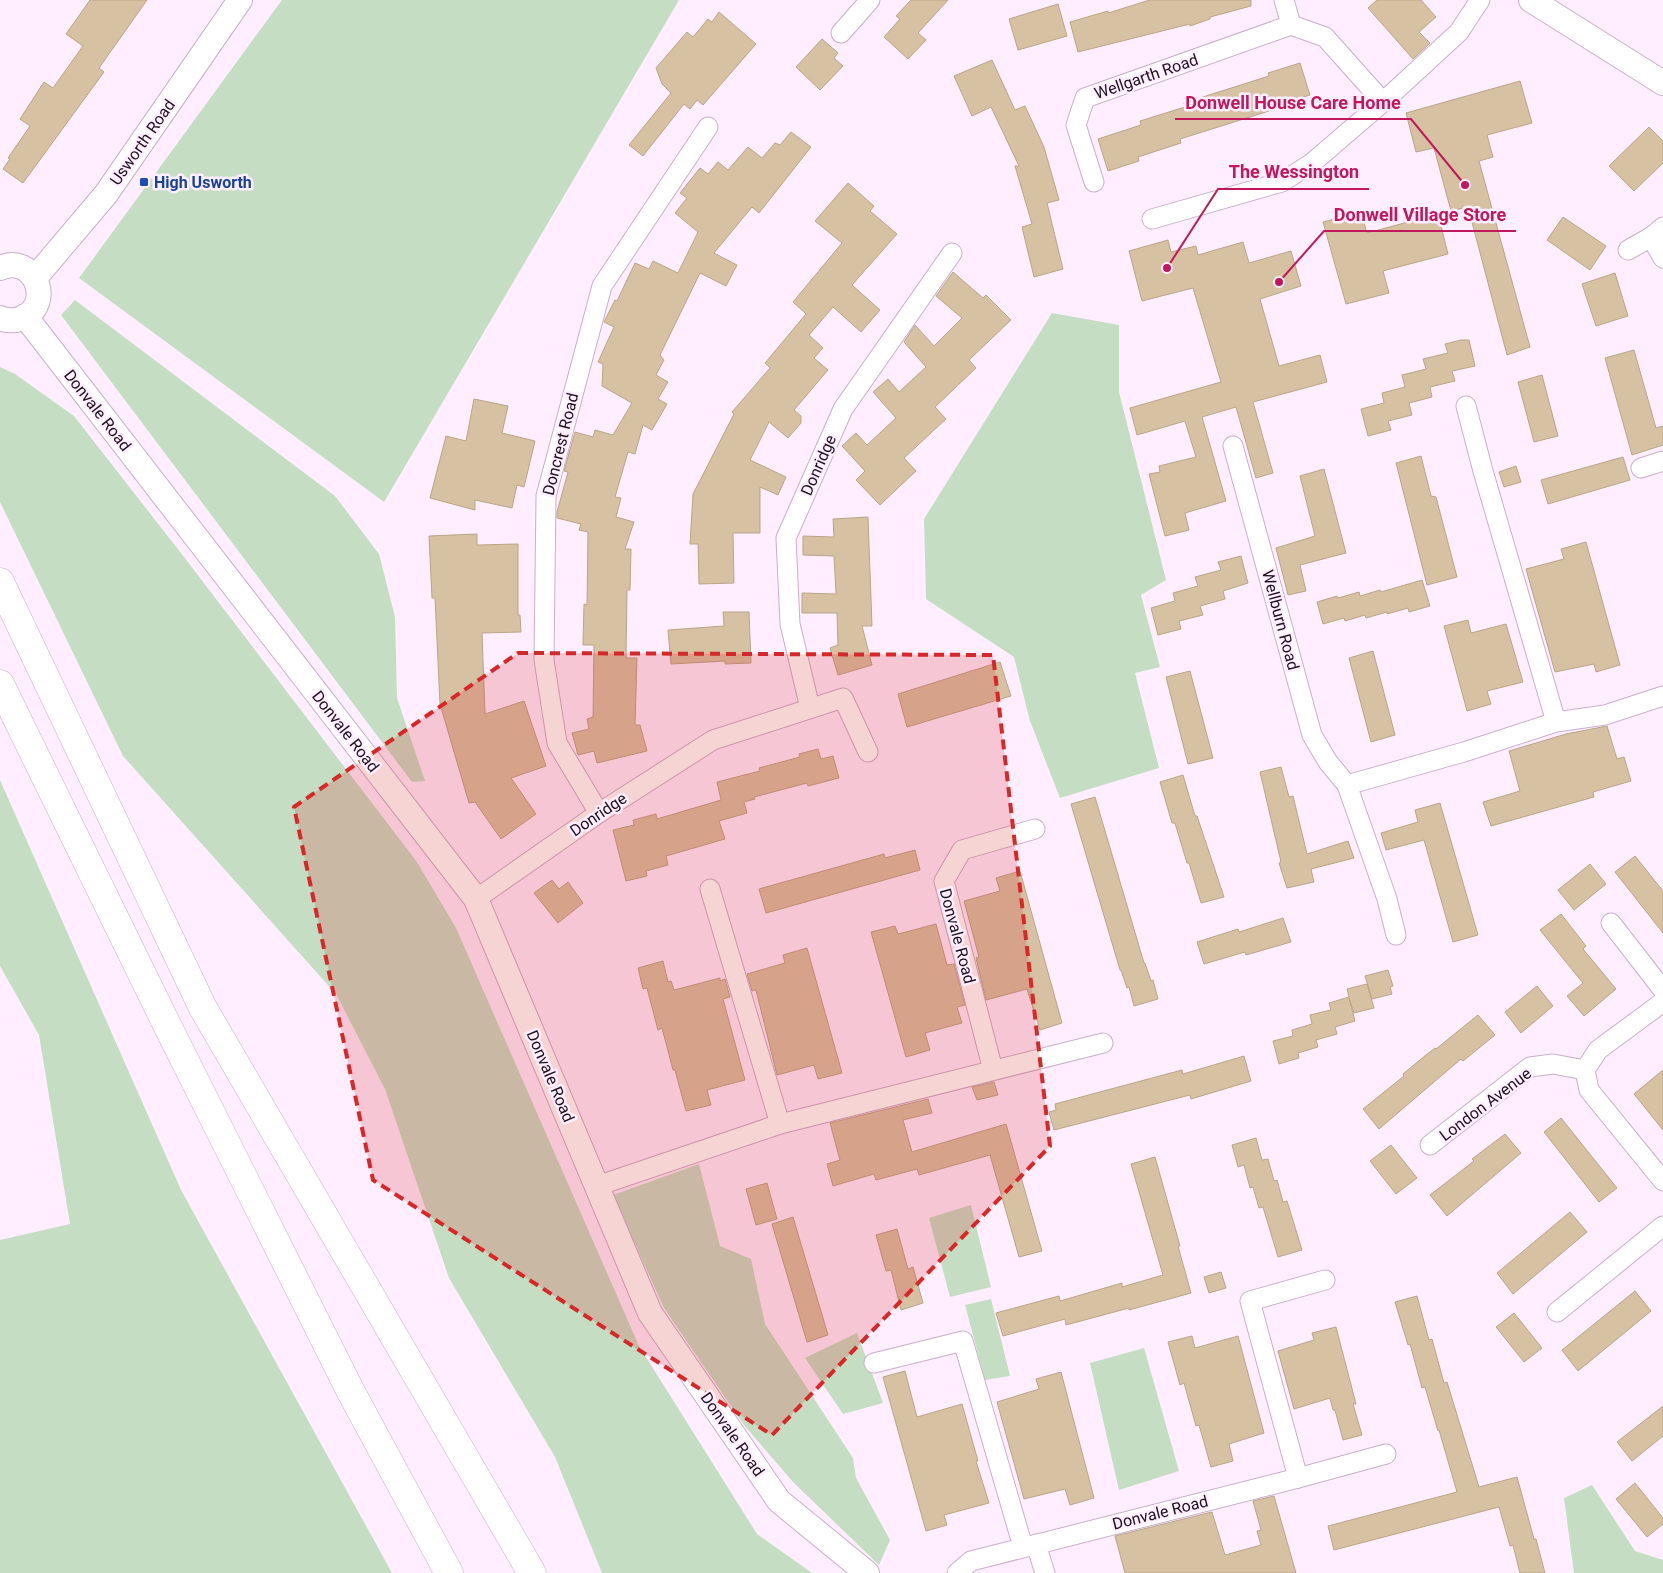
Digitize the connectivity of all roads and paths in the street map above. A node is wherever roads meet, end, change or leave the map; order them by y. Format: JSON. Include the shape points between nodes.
{"nodes":[{"id":1,"x":240,"y":0,"type":"edge"},
{"id":2,"x":870,"y":0,"type":"edge"},
{"id":3,"x":1284,"y":0,"type":"edge"},
{"id":4,"x":1480,"y":0,"type":"edge"},
{"id":5,"x":1531,"y":0,"type":"edge"},
{"id":6,"x":1292,"y":25,"type":"junction"},
{"id":7,"x":840,"y":33,"type":"dead end"},
{"id":8,"x":1663,"y":83,"type":"edge"},
{"id":9,"x":1383,"y":102,"type":"junction"},
{"id":10,"x":708,"y":127,"type":"dead end"},
{"id":11,"x":1094,"y":182,"type":"dead end"},
{"id":12,"x":1152,"y":219,"type":"dead end"},
{"id":13,"x":1657,"y":232,"type":"edge"},
{"id":14,"x":1628,"y":250,"type":"dead end"},
{"id":15,"x":952,"y":253,"type":"dead end"},
{"id":16,"x":1663,"y":258,"type":"edge"},
{"id":17,"x":1,"y":266,"type":"edge"},
{"id":18,"x":34,"y":278,"type":"junction"},
{"id":19,"x":25,"y":316,"type":"junction"},
{"id":20,"x":0,"y":318,"type":"edge"},
{"id":21,"x":1466,"y":406,"type":"dead end"},
{"id":22,"x":1233,"y":446,"type":"dead end"},
{"id":23,"x":1663,"y":461,"type":"edge"},
{"id":24,"x":1641,"y":468,"type":"dead end"},
{"id":25,"x":0,"y":582,"type":"edge"},
{"id":26,"x":0,"y":684,"type":"edge"},
{"id":27,"x":1663,"y":696,"type":"edge"},
{"id":28,"x":810,"y":708,"type":"junction"},
{"id":29,"x":1556,"y":722,"type":"junction"},
{"id":30,"x":868,"y":752,"type":"dead end"},
{"id":31,"x":1347,"y":786,"type":"junction"},
{"id":32,"x":599,"y":813,"type":"junction"},
{"id":33,"x":1035,"y":829,"type":"dead end"},
{"id":34,"x":710,"y":889,"type":"dead end"},
{"id":35,"x":476,"y":899,"type":"junction"},
{"id":36,"x":1612,"y":923,"type":"dead end"},
{"id":37,"x":1396,"y":936,"type":"dead end"},
{"id":38,"x":1663,"y":990,"type":"edge"},
{"id":39,"x":1663,"y":1002,"type":"edge"},
{"id":40,"x":1103,"y":1043,"type":"dead end"},
{"id":41,"x":993,"y":1070,"type":"junction"},
{"id":42,"x":1585,"y":1070,"type":"junction"},
{"id":43,"x":780,"y":1124,"type":"junction"},
{"id":44,"x":1430,"y":1145,"type":"dead end"},
{"id":45,"x":1663,"y":1180,"type":"edge"},
{"id":46,"x":597,"y":1186,"type":"junction"},
{"id":47,"x":1663,"y":1226,"type":"edge"},
{"id":48,"x":1325,"y":1280,"type":"dead end"},
{"id":49,"x":1557,"y":1312,"type":"dead end"},
{"id":50,"x":874,"y":1363,"type":"dead end"},
{"id":51,"x":351,"y":1392,"type":"junction"},
{"id":52,"x":1386,"y":1454,"type":"dead end"},
{"id":53,"x":1298,"y":1478,"type":"junction"},
{"id":54,"x":1029,"y":1545,"type":"junction"},
{"id":55,"x":449,"y":1573,"type":"edge"},
{"id":56,"x":462,"y":1573,"type":"edge"},
{"id":57,"x":532,"y":1573,"type":"edge"},
{"id":58,"x":867,"y":1573,"type":"edge"},
{"id":59,"x":957,"y":1573,"type":"edge"},
{"id":60,"x":1045,"y":1573,"type":"edge"}],
"edges":[{"from":1,"to":18,"type":"street","name":"Usworth Road","via":[[106,194]]},
{"from":2,"to":7,"type":"street"},
{"from":3,"to":6,"type":"street"},
{"from":4,"to":9,"type":"street","via":[[1459,32]]},
{"from":5,"to":8,"type":"street"},
{"from":6,"to":9,"type":"street","via":[[1325,37]]},
{"from":6,"to":11,"type":"street","name":"Wellgarth Road","via":[[1085,98],[1076,125]]},
{"from":9,"to":12,"type":"street","via":[[1312,164],[1282,182]]},
{"from":10,"to":32,"type":"street","name":"Doncrest Road","via":[[602,286],[546,496],[544,660],[557,743]]},
{"from":13,"to":14,"type":"street"},
{"from":13,"to":16,"type":"street"},
{"from":15,"to":28,"type":"street","name":"Donridge","via":[[843,409],[786,538],[790,624]]},
{"from":17,"to":18,"type":"street","via":[[24,268]]},
{"from":18,"to":19,"type":"street","via":[[39,295],[32,311]]},
{"from":19,"to":20,"type":"street","via":[[11,320]]},
{"from":19,"to":35,"type":"street","name":"Donvale Road"},
{"from":21,"to":29,"type":"street"},
{"from":22,"to":31,"type":"street","name":"Wellburn Road","via":[[1312,735]]},
{"from":23,"to":24,"type":"street"},
{"from":25,"to":57,"type":"highway","via":[[203,1008]]},
{"from":26,"to":51,"type":"highway"},
{"from":27,"to":29,"type":"street","via":[[1605,715]]},
{"from":28,"to":30,"type":"street","name":"Donridge","via":[[843,698]]},
{"from":28,"to":32,"type":"street","name":"Donridge","via":[[714,740]]},
{"from":29,"to":31,"type":"street"},
{"from":31,"to":37,"type":"street","name":"Wellburn Road","via":[[1387,899]]},
{"from":32,"to":35,"type":"street","name":"Donridge"},
{"from":33,"to":41,"type":"street","name":"Donvale Road","via":[[962,850],[944,881]]},
{"from":34,"to":43,"type":"street"},
{"from":35,"to":46,"type":"street","name":"Donvale Road"},
{"from":36,"to":38,"type":"street"},
{"from":39,"to":42,"type":"street","via":[[1598,1050]]},
{"from":40,"to":41,"type":"street"},
{"from":41,"to":43,"type":"street"},
{"from":42,"to":44,"type":"street","name":"London Avenue","via":[[1553,1064],[1530,1066]]},
{"from":42,"to":45,"type":"street","via":[[1589,1090]]},
{"from":43,"to":46,"type":"street"},
{"from":46,"to":58,"type":"street","name":"Donvale Road","via":[[650,1313],[779,1501]]},
{"from":47,"to":49,"type":"street"},
{"from":48,"to":53,"type":"street","via":[[1250,1301]]},
{"from":50,"to":54,"type":"street","via":[[963,1342]]},
{"from":51,"to":55,"type":"highway"},
{"from":51,"to":56,"type":"highway"},
{"from":52,"to":53,"type":"street","name":"Donvale Road"},
{"from":53,"to":54,"type":"street","name":"Donvale Road"},
{"from":54,"to":59,"type":"street","name":"Donvale Road","via":[[971,1561]]},
{"from":54,"to":60,"type":"street"}]}
